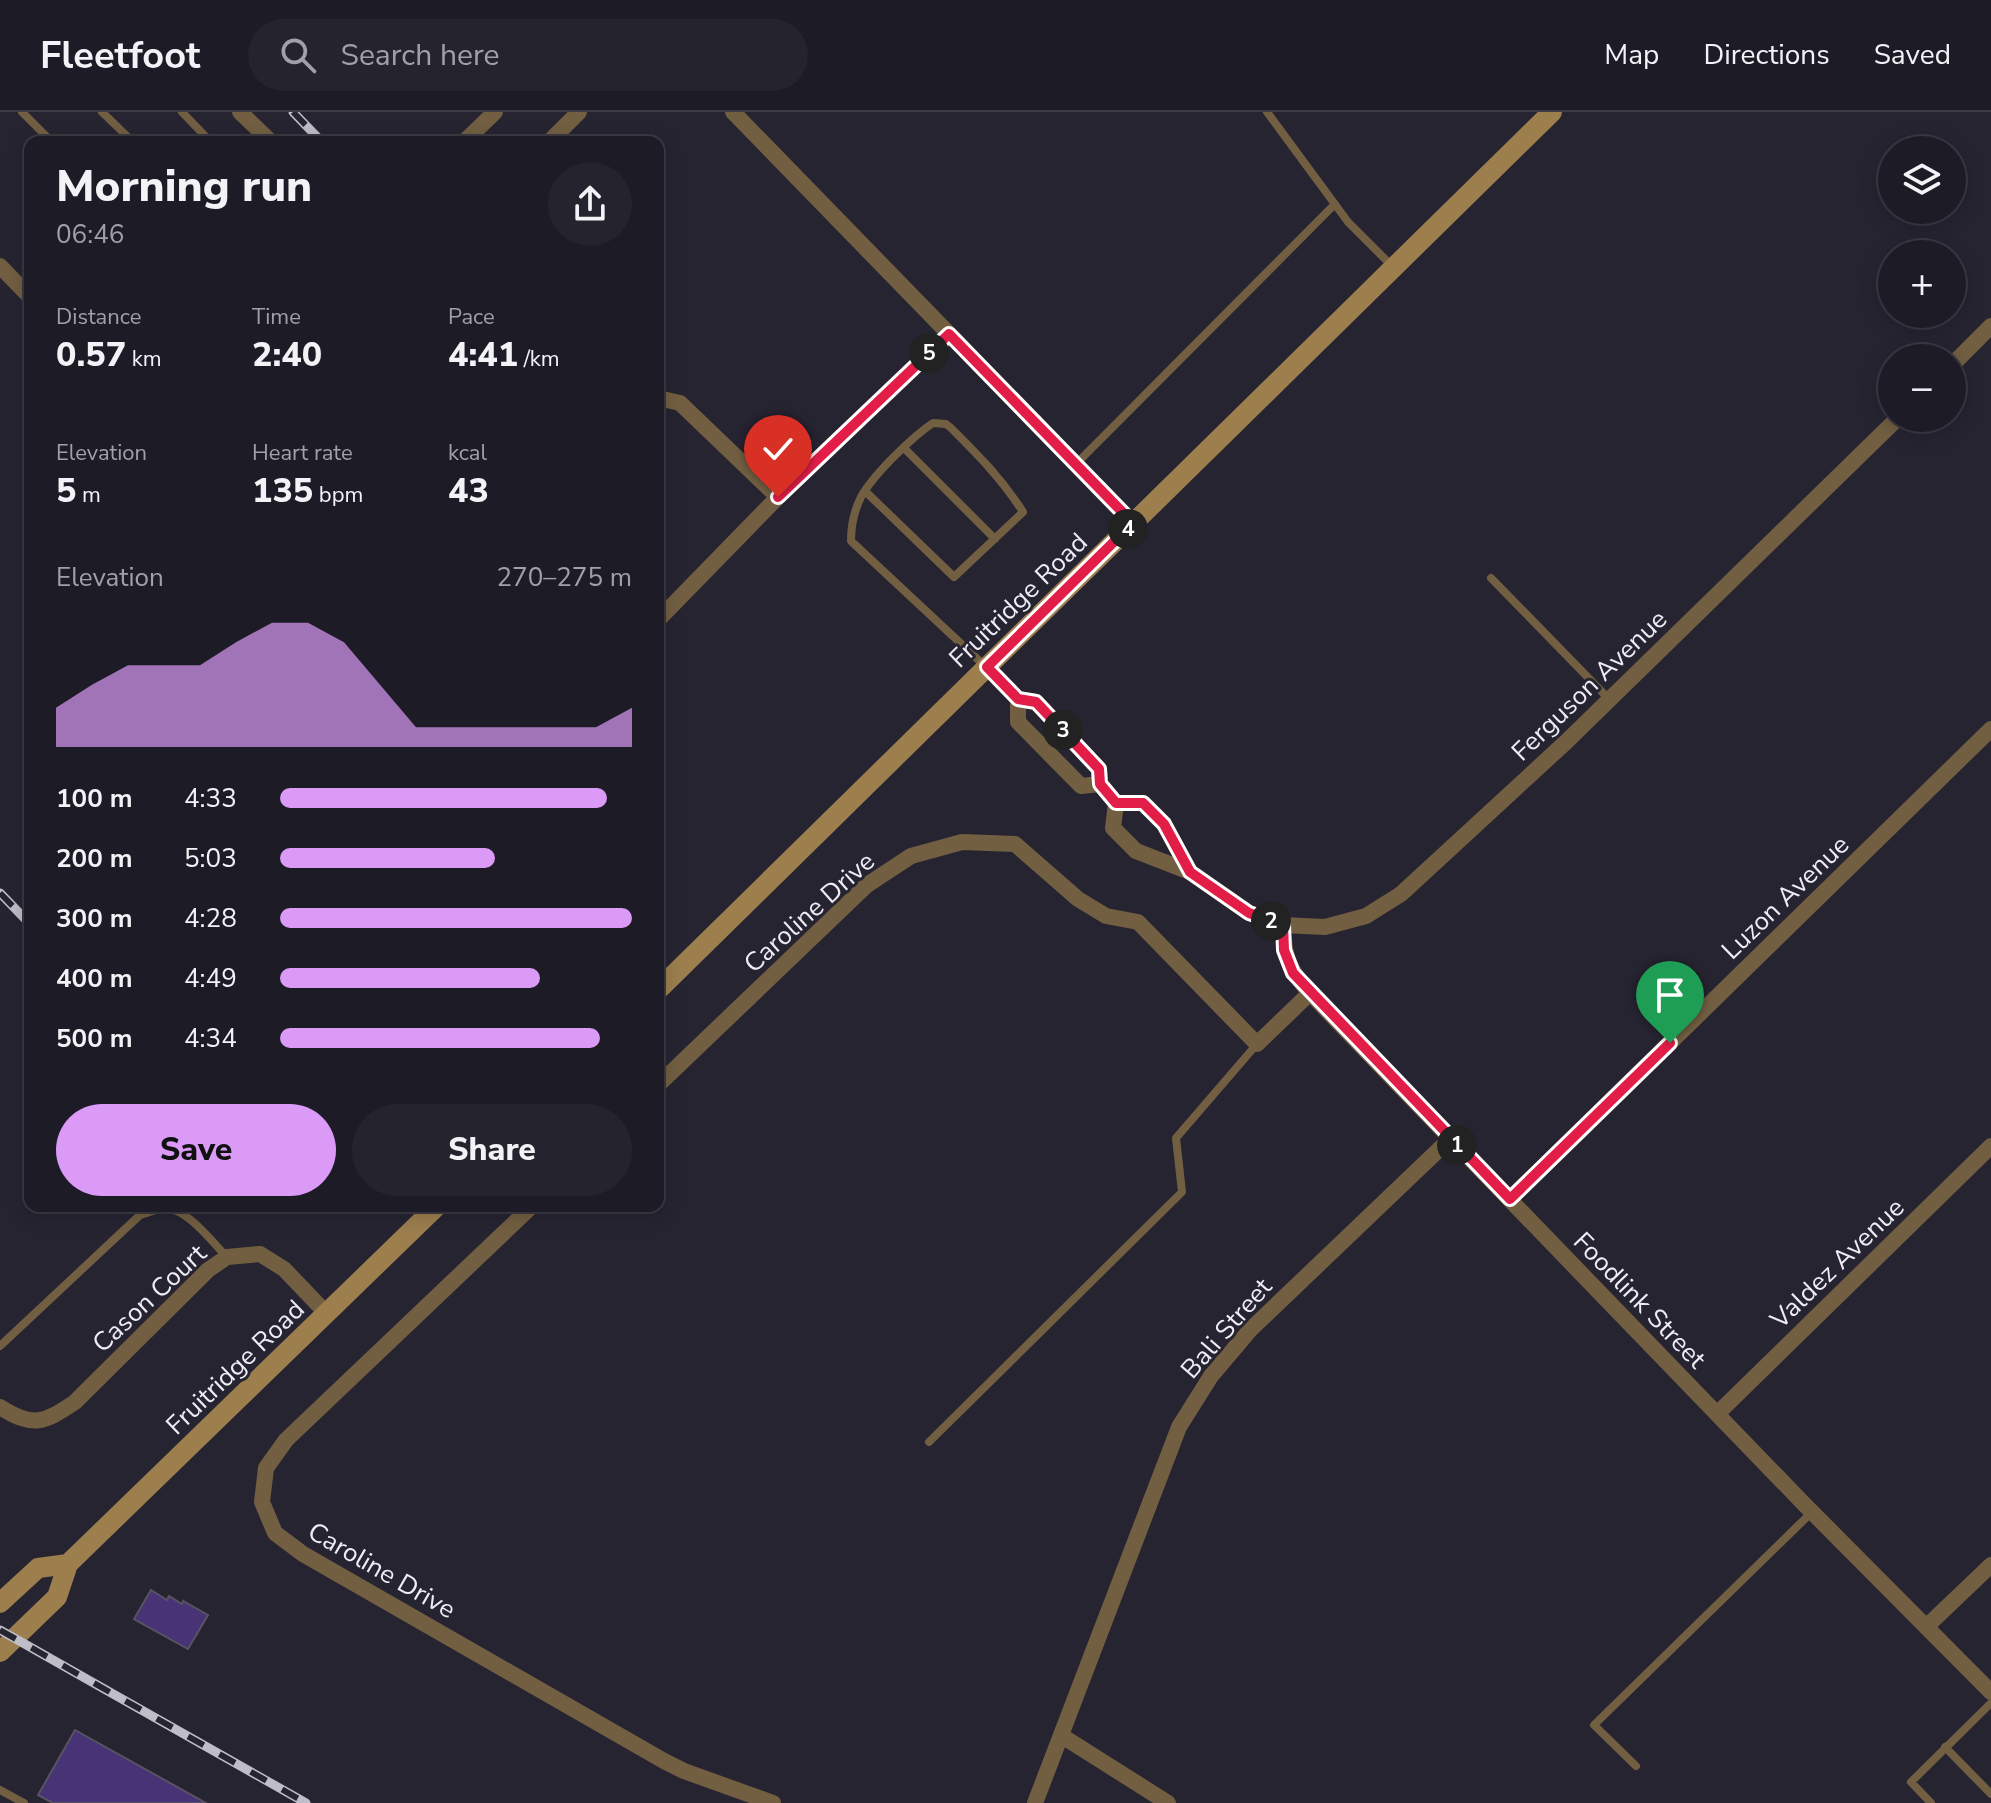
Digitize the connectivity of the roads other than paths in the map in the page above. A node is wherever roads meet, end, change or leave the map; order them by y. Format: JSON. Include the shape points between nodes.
{"nodes":[{"id":1,"x":22,"y":112,"type":"edge"},
{"id":2,"x":102,"y":112,"type":"edge"},
{"id":3,"x":182,"y":112,"type":"edge"},
{"id":4,"x":240,"y":112,"type":"edge"},
{"id":5,"x":495,"y":112,"type":"edge"},
{"id":6,"x":579,"y":112,"type":"edge"},
{"id":7,"x":733,"y":112,"type":"edge"},
{"id":8,"x":1267,"y":112,"type":"edge"},
{"id":9,"x":1552,"y":112,"type":"edge"},
{"id":10,"x":46,"y":136,"type":"edge"},
{"id":11,"x":127,"y":136,"type":"edge"},
{"id":12,"x":205,"y":136,"type":"edge"},
{"id":13,"x":265,"y":136,"type":"edge"},
{"id":14,"x":470,"y":136,"type":"edge"},
{"id":15,"x":555,"y":136,"type":"edge"},
{"id":16,"x":1335,"y":204,"type":"junction"},
{"id":17,"x":0,"y":266,"type":"edge"},
{"id":18,"x":1394,"y":268,"type":"junction"},
{"id":19,"x":24,"y":291,"type":"edge"},
{"id":20,"x":1991,"y":326,"type":"edge"},
{"id":21,"x":949,"y":334,"type":"junction"},
{"id":22,"x":1966,"y":351,"type":"edge"},
{"id":23,"x":664,"y":399,"type":"edge"},
{"id":24,"x":1884,"y":432,"type":"edge"},
{"id":25,"x":904,"y":448,"type":"junction"},
{"id":26,"x":1076,"y":464,"type":"junction"},
{"id":27,"x":865,"y":491,"type":"junction"},
{"id":28,"x":778,"y":497,"type":"junction"},
{"id":29,"x":1133,"y":523,"type":"junction"},
{"id":30,"x":995,"y":539,"type":"junction"},
{"id":31,"x":1491,"y":578,"type":"dead end"},
{"id":32,"x":664,"y":614,"type":"edge"},
{"id":33,"x":987,"y":667,"type":"junction"},
{"id":34,"x":1018,"y":699,"type":"junction"},
{"id":35,"x":1609,"y":700,"type":"junction"},
{"id":36,"x":1991,"y":729,"type":"edge"},
{"id":37,"x":1100,"y":784,"type":"junction"},
{"id":38,"x":1116,"y":803,"type":"junction"},
{"id":39,"x":1190,"y":872,"type":"junction"},
{"id":40,"x":1283,"y":925,"type":"junction"},
{"id":41,"x":664,"y":984,"type":"edge"},
{"id":42,"x":1310,"y":993,"type":"junction"},
{"id":43,"x":1257,"y":1044,"type":"junction"},
{"id":44,"x":664,"y":1079,"type":"edge"},
{"id":45,"x":1451,"y":1138,"type":"junction"},
{"id":46,"x":1991,"y":1146,"type":"edge"},
{"id":47,"x":1510,"y":1199,"type":"junction"},
{"id":48,"x":150,"y":1212,"type":"edge"},
{"id":49,"x":178,"y":1212,"type":"edge"},
{"id":50,"x":431,"y":1212,"type":"edge"},
{"id":51,"x":526,"y":1212,"type":"edge"},
{"id":52,"x":227,"y":1257,"type":"junction"},
{"id":53,"x":327,"y":1314,"type":"junction"},
{"id":54,"x":0,"y":1346,"type":"edge"},
{"id":55,"x":0,"y":1407,"type":"edge"},
{"id":56,"x":1717,"y":1414,"type":"junction"},
{"id":57,"x":929,"y":1442,"type":"dead end"},
{"id":58,"x":1812,"y":1512,"type":"junction"},
{"id":59,"x":68,"y":1564,"type":"junction"},
{"id":60,"x":1991,"y":1565,"type":"edge"},
{"id":61,"x":0,"y":1603,"type":"edge"},
{"id":62,"x":1926,"y":1627,"type":"junction"},
{"id":63,"x":0,"y":1652,"type":"edge"},
{"id":64,"x":1991,"y":1692,"type":"edge"},
{"id":65,"x":1991,"y":1703,"type":"edge"},
{"id":66,"x":1062,"y":1736,"type":"junction"},
{"id":67,"x":1945,"y":1747,"type":"junction"},
{"id":68,"x":1636,"y":1766,"type":"dead end"},
{"id":69,"x":0,"y":1790,"type":"edge"},
{"id":70,"x":1991,"y":1794,"type":"edge"},
{"id":71,"x":24,"y":1803,"type":"edge"},
{"id":72,"x":773,"y":1803,"type":"edge"},
{"id":73,"x":1035,"y":1803,"type":"edge"},
{"id":74,"x":1168,"y":1803,"type":"edge"},
{"id":75,"x":1931,"y":1803,"type":"edge"}],
"edges":[{"from":1,"to":10,"type":"lane"},
{"from":2,"to":11,"type":"lane"},
{"from":3,"to":12,"type":"lane"},
{"from":4,"to":13,"type":"street"},
{"from":5,"to":14,"type":"street"},
{"from":6,"to":15,"type":"street"},
{"from":7,"to":21,"type":"street"},
{"from":8,"to":16,"type":"lane"},
{"from":9,"to":18,"type":"main road","name":"Fruitridge Road"},
{"from":16,"to":18,"type":"lane"},
{"from":16,"to":26,"type":"lane"},
{"from":17,"to":19,"type":"street"},
{"from":18,"to":29,"type":"main road","name":"Fruitridge Road"},
{"from":20,"to":22,"type":"street"},
{"from":21,"to":26,"type":"street"},
{"from":21,"to":28,"type":"street"},
{"from":23,"to":28,"type":"street","via":[[680,403]]},
{"from":24,"to":35,"type":"street","name":"Ferguson Avenue"},
{"from":25,"to":27,"type":"lane"},
{"from":25,"to":30,"type":"lane"},
{"from":25,"to":30,"type":"lane","via":[[933,423],[946,424],[993,469],[1023,512]]},
{"from":26,"to":29,"type":"street"},
{"from":27,"to":30,"type":"lane","via":[[954,577]]},
{"from":27,"to":33,"type":"lane","via":[[851,541]]},
{"from":28,"to":32,"type":"street"},
{"from":29,"to":33,"type":"main road","name":"Fruitridge Road"},
{"from":31,"to":35,"type":"lane"},
{"from":33,"to":34,"type":"street"},
{"from":33,"to":41,"type":"main road","name":"Fruitridge Road"},
{"from":34,"to":37,"type":"street","via":[[1036,702],[1099,769]]},
{"from":34,"to":37,"type":"street","via":[[1018,722],[1081,786]]},
{"from":35,"to":40,"type":"street","name":"Ferguson Avenue","via":[[1401,894],[1352,920],[1325,927]]},
{"from":36,"to":47,"type":"street","name":"Luzon Avenue"},
{"from":37,"to":38,"type":"street"},
{"from":38,"to":39,"type":"street","via":[[1143,803],[1164,824]]},
{"from":38,"to":39,"type":"street","via":[[1113,828],[1136,851]]},
{"from":39,"to":40,"type":"street","name":"Ferguson Avenue","via":[[1249,913]]},
{"from":40,"to":42,"type":"street","name":"Foodlink Street","via":[[1284,950],[1293,973]]},
{"from":42,"to":43,"type":"street"},
{"from":42,"to":45,"type":"street","name":"Foodlink Street"},
{"from":43,"to":44,"type":"street","name":"Caroline Drive","via":[[1138,922],[1106,916],[1078,899],[1015,844],[962,842],[911,856],[867,885]]},
{"from":43,"to":57,"type":"lane","via":[[1176,1138],[1182,1192]]},
{"from":45,"to":47,"type":"street","name":"Foodlink Street"},
{"from":45,"to":66,"type":"street","name":"Bali Street","via":[[1250,1330],[1211,1376],[1179,1427]]},
{"from":46,"to":56,"type":"street","name":"Valdez Avenue"},
{"from":47,"to":56,"type":"street","name":"Foodlink Street"},
{"from":48,"to":54,"type":"lane","via":[[140,1215]]},
{"from":49,"to":52,"type":"lane"},
{"from":50,"to":53,"type":"main road","name":"Fruitridge Road"},
{"from":51,"to":72,"type":"street","name":"Caroline Drive","via":[[286,1440],[266,1468],[262,1502],[275,1533],[303,1554],[664,1761]]},
{"from":52,"to":53,"type":"street","name":"Cason Court","via":[[260,1254],[284,1269]]},
{"from":52,"to":55,"type":"street","name":"Cason Court","via":[[75,1402],[52,1417],[26,1422]]},
{"from":53,"to":59,"type":"main road","name":"Fruitridge Road"},
{"from":56,"to":58,"type":"street","name":"Foodlink Street"},
{"from":58,"to":62,"type":"street","name":"Foodlink Street"},
{"from":58,"to":68,"type":"lane","via":[[1594,1725]]},
{"from":59,"to":61,"type":"main road","name":"Fruitridge Road","via":[[38,1568]]},
{"from":59,"to":63,"type":"main road","name":"Fruitridge Road","via":[[57,1597]]},
{"from":60,"to":62,"type":"street"},
{"from":62,"to":64,"type":"street","name":"Foodlink Street"},
{"from":65,"to":67,"type":"lane"},
{"from":66,"to":73,"type":"street","name":"Bali Street"},
{"from":66,"to":74,"type":"street"},
{"from":67,"to":70,"type":"lane"},
{"from":67,"to":75,"type":"lane","via":[[1911,1782]]},
{"from":69,"to":71,"type":"lane"}]}
